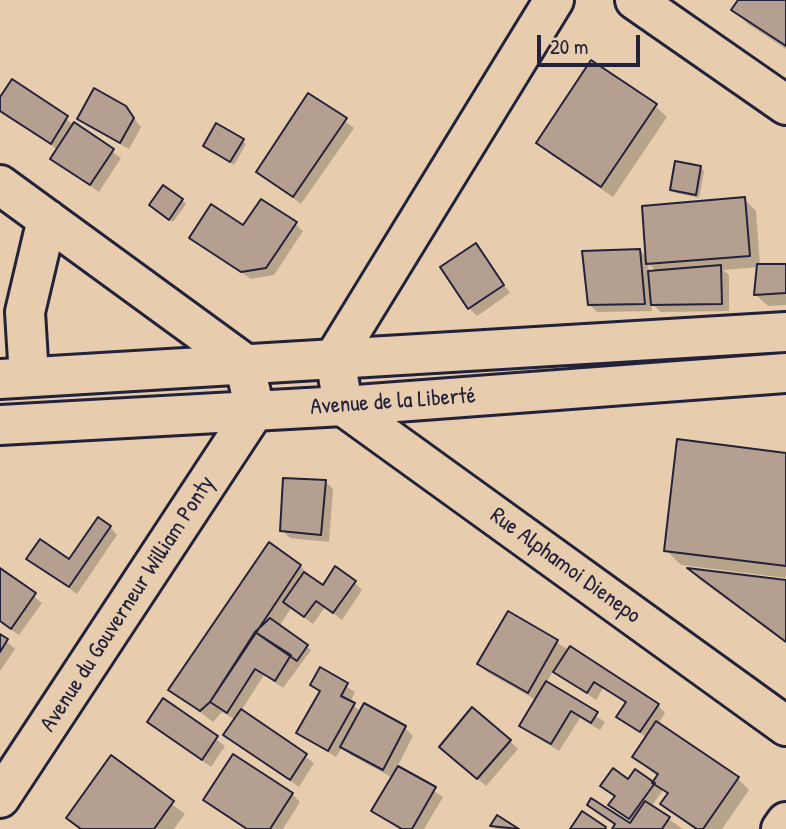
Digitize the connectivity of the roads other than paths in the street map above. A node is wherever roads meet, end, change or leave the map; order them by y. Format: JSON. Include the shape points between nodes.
{"nodes":[{"id":1,"x":554,"y":0,"type":"edge"},
{"id":2,"x":635,"y":0,"type":"edge"},
{"id":3,"x":786,"y":104,"type":"edge"},
{"id":4,"x":0,"y":185,"type":"edge"},
{"id":5,"x":47,"y":219,"type":"junction"},
{"id":6,"x":786,"y":332,"type":"edge"},
{"id":7,"x":335,"y":357,"type":"junction"},
{"id":8,"x":243,"y":363,"type":"junction"},
{"id":9,"x":786,"y":373,"type":"edge"},
{"id":10,"x":14,"y":378,"type":"edge"},
{"id":11,"x":343,"y":405,"type":"junction"},
{"id":12,"x":255,"y":410,"type":"junction"},
{"id":13,"x":0,"y":425,"type":"edge"},
{"id":14,"x":786,"y":726,"type":"edge"},
{"id":15,"x":0,"y":799,"type":"edge"},
{"id":16,"x":786,"y":822,"type":"edge"},
{"id":17,"x":781,"y":829,"type":"edge"}],
"edges":[{"from":1,"to":7,"type":"street"},
{"from":2,"to":3,"type":"street"},
{"from":4,"to":5,"type":"street"},
{"from":5,"to":8,"type":"street"},
{"from":5,"to":10,"type":"street"},
{"from":6,"to":7,"type":"street","name":"Avenue de la Liberté"},
{"from":7,"to":8,"type":"street","name":"Avenue de la Liberté"},
{"from":7,"to":11,"type":"street"},
{"from":8,"to":10,"type":"street","name":"Avenue de la Liberté"},
{"from":8,"to":12,"type":"street"},
{"from":9,"to":11,"type":"street","name":"Avenue de la Liberté"},
{"from":11,"to":12,"type":"street","name":"Avenue de la Liberté"},
{"from":11,"to":14,"type":"street","name":"Rue Alphamoi Dienepo"},
{"from":12,"to":13,"type":"street","name":"Avenue de la Liberté"},
{"from":12,"to":15,"type":"street","name":"Avenue du Gouverneur William Ponty"},
{"from":16,"to":17,"type":"street"}]}
